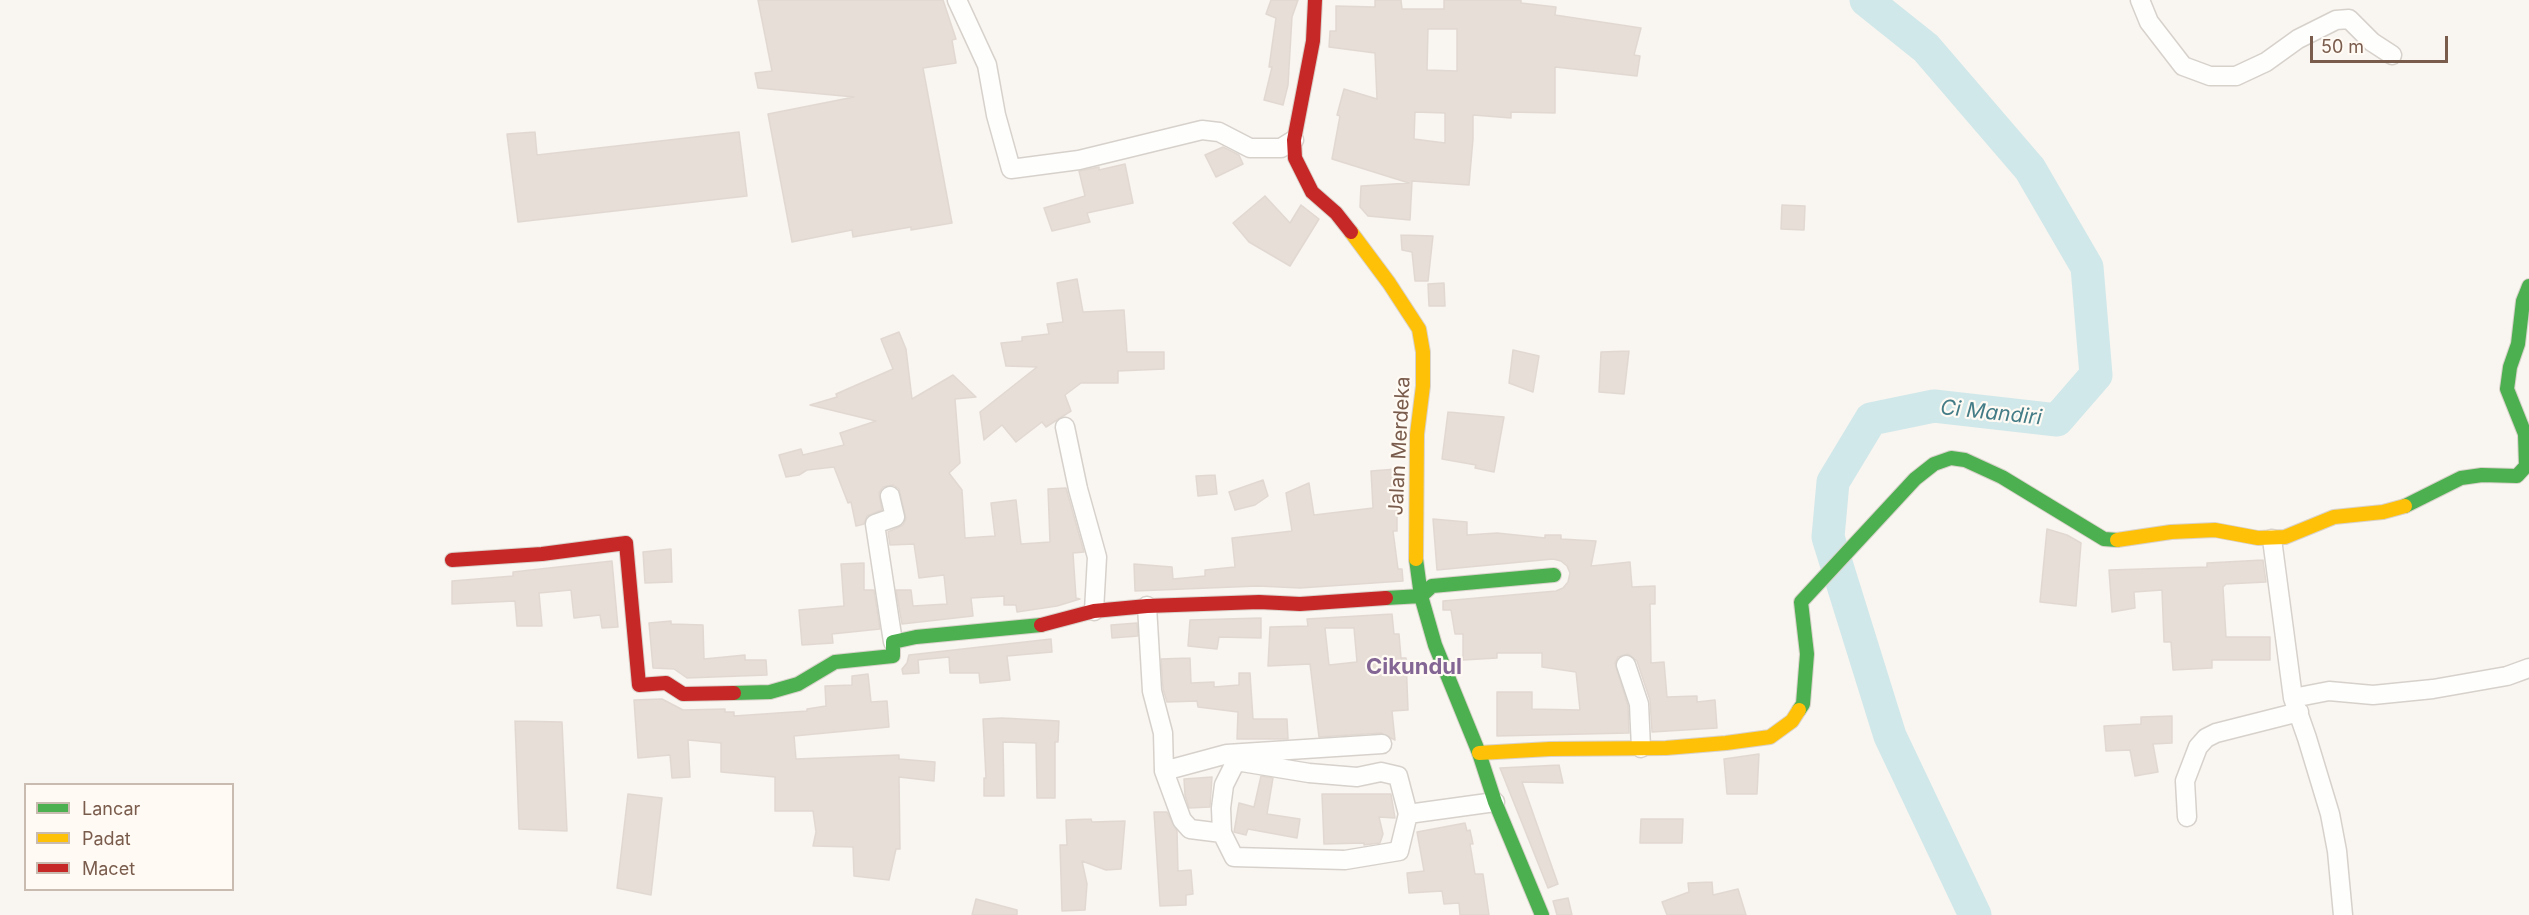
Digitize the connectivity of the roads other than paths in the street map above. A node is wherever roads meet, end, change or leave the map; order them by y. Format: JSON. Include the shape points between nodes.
{"nodes":[{"id":1,"x":957,"y":0,"type":"edge"},
{"id":2,"x":1315,"y":0,"type":"edge"},
{"id":3,"x":2140,"y":0,"type":"edge"},
{"id":4,"x":2392,"y":56,"type":"dead end"},
{"id":5,"x":1294,"y":140,"type":"junction"},
{"id":6,"x":2529,"y":286,"type":"edge"},
{"id":7,"x":1065,"y":427,"type":"dead end"},
{"id":8,"x":890,"y":496,"type":"dead end"},
{"id":9,"x":2272,"y":539,"type":"junction"},
{"id":10,"x":452,"y":560,"type":"dead end"},
{"id":11,"x":1554,"y":575,"type":"dead end"},
{"id":12,"x":1421,"y":596,"type":"junction"},
{"id":13,"x":1147,"y":606,"type":"junction"},
{"id":14,"x":1094,"y":611,"type":"junction"},
{"id":15,"x":893,"y":642,"type":"junction"},
{"id":16,"x":1626,"y":665,"type":"dead end"},
{"id":17,"x":2529,"y":668,"type":"edge"},
{"id":18,"x":2296,"y":705,"type":"junction"},
{"id":19,"x":1382,"y":744,"type":"dead end"},
{"id":20,"x":1641,"y":748,"type":"junction"},
{"id":21,"x":1479,"y":753,"type":"junction"},
{"id":22,"x":1164,"y":771,"type":"junction"},
{"id":23,"x":1495,"y":802,"type":"junction"},
{"id":24,"x":1408,"y":814,"type":"junction"},
{"id":25,"x":2187,"y":817,"type":"dead end"},
{"id":26,"x":1222,"y":834,"type":"junction"},
{"id":27,"x":1542,"y":915,"type":"edge"},
{"id":28,"x":2343,"y":915,"type":"edge"}],
"edges":[{"from":1,"to":5,"type":"street","via":[[987,65],[1011,169],[1079,160],[1202,130],[1219,132],[1250,148],[1281,148]]},
{"from":2,"to":5,"type":"street","name":"Jalan Merdeka","via":[[1313,41]]},
{"from":3,"to":4,"type":"street","via":[[2149,22],[2183,66],[2210,76],[2236,76],[2336,20],[2349,19]]},
{"from":5,"to":12,"type":"street","name":"Jalan Merdeka","via":[[1295,158],[1312,192],[1336,213],[1419,329],[1423,352],[1415,547]]},
{"from":6,"to":9,"type":"street","via":[[2507,389],[2525,434],[2526,466],[2517,476],[2462,478],[2407,505],[2334,517]]},
{"from":7,"to":14,"type":"street","via":[[1098,557]]},
{"from":8,"to":15,"type":"street","via":[[896,516],[875,524]]},
{"from":9,"to":18,"type":"street"},
{"from":9,"to":20,"type":"street","via":[[2215,530],[2171,532],[2122,542],[2104,539],[2002,477],[1965,460],[1951,458],[1934,464],[1915,479],[1801,602],[1806,654],[1803,704],[1792,721],[1770,737]]},
{"from":10,"to":15,"type":"street","via":[[626,543],[639,685],[666,683],[683,694],[770,692],[798,684],[835,662],[893,656]]},
{"from":11,"to":12,"type":"street","via":[[1432,586]]},
{"from":12,"to":13,"type":"street","via":[[1300,604]]},
{"from":12,"to":21,"type":"street","name":"Jalan Merdeka","via":[[1434,645]]},
{"from":13,"to":14,"type":"street"},
{"from":13,"to":22,"type":"street","via":[[1152,691],[1162,733]]},
{"from":14,"to":15,"type":"street","via":[[1028,627]]},
{"from":16,"to":20,"type":"street","via":[[1639,704]]},
{"from":17,"to":18,"type":"street","via":[[2507,676],[2433,689],[2373,695],[2329,691]]},
{"from":18,"to":25,"type":"street","via":[[2206,738],[2198,747],[2185,781]]},
{"from":18,"to":28,"type":"street","via":[[2330,814]]},
{"from":19,"to":22,"type":"street","via":[[1227,754]]},
{"from":20,"to":21,"type":"street"},
{"from":21,"to":23,"type":"street","name":"Jalan Merdeka"},
{"from":22,"to":26,"type":"street","via":[[1182,820],[1190,829]]},
{"from":23,"to":24,"type":"street"},
{"from":23,"to":27,"type":"street","name":"Jalan Merdeka"},
{"from":24,"to":26,"type":"street","via":[[1399,851],[1345,860],[1234,856]]},
{"from":24,"to":26,"type":"street","via":[[1398,776],[1381,772],[1357,777],[1309,773],[1236,761],[1224,785]]}]}
